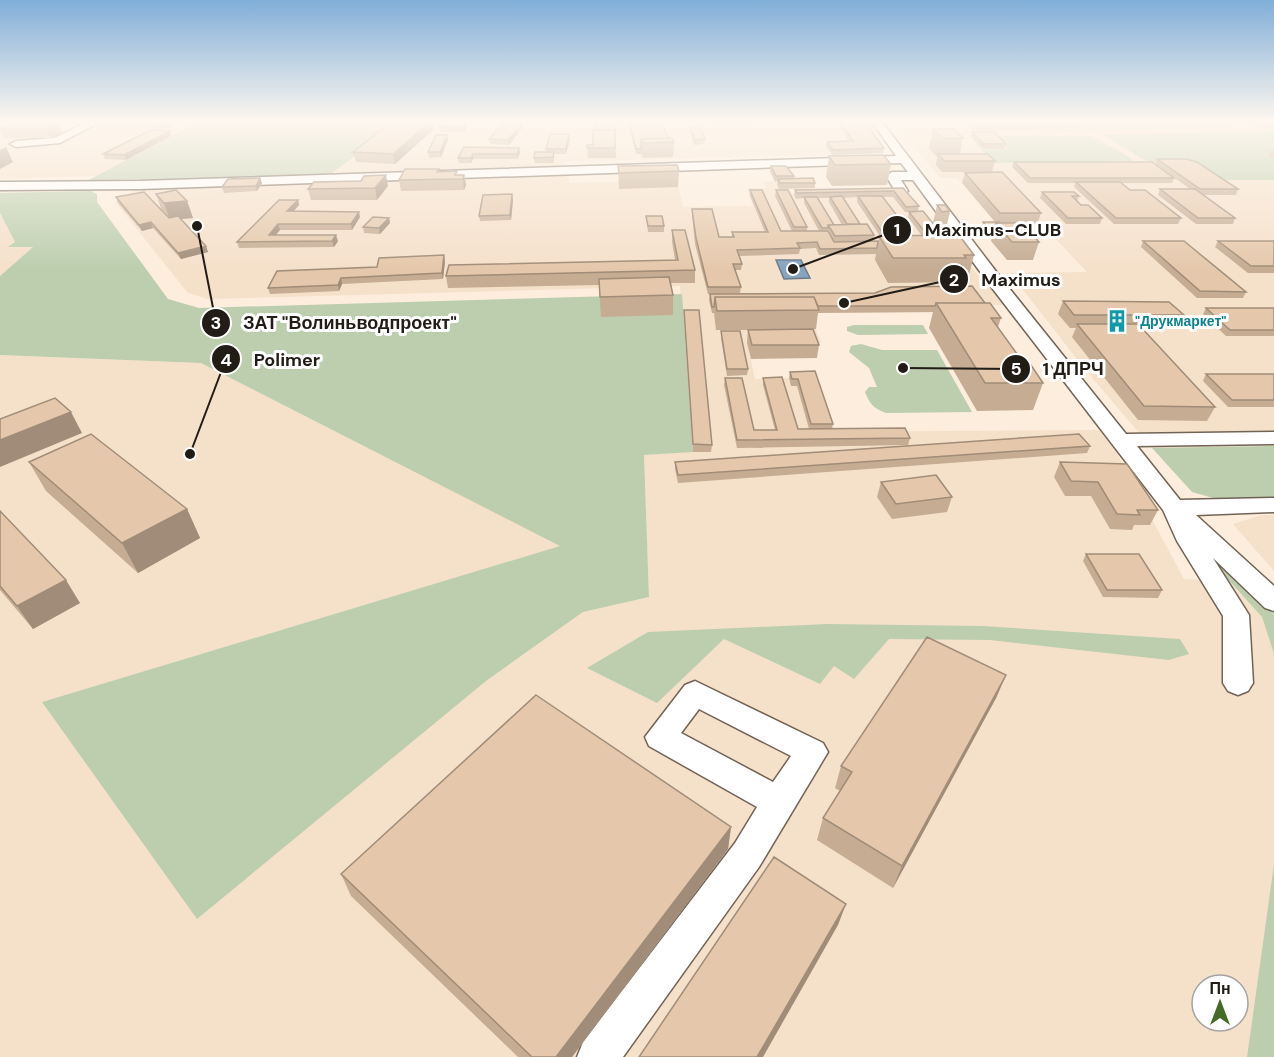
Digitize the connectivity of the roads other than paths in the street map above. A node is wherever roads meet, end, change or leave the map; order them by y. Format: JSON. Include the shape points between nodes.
{"nodes":[{"id":1,"x":542,"y":171,"type":"edge"},
{"id":2,"x":913,"y":171,"type":"edge"},
{"id":3,"x":916,"y":176,"type":"junction"},
{"id":4,"x":0,"y":186,"type":"edge"},
{"id":5,"x":903,"y":191,"type":"edge"},
{"id":6,"x":1274,"y":438,"type":"edge"},
{"id":7,"x":1122,"y":440,"type":"junction"},
{"id":8,"x":1274,"y":505,"type":"edge"},
{"id":9,"x":1174,"y":508,"type":"junction"},
{"id":10,"x":1274,"y":601,"type":"edge"},
{"id":11,"x":1238,"y":683,"type":"dead end"},
{"id":12,"x":778,"y":802,"type":"dead end"},
{"id":13,"x":598,"y":1057,"type":"edge"}],
"edges":[{"from":1,"to":4,"type":"street"},
{"from":2,"to":3,"type":"street"},
{"from":3,"to":5,"type":"street","via":[[892,176]]},
{"from":3,"to":7,"type":"street"},
{"from":6,"to":7,"type":"street"},
{"from":7,"to":9,"type":"street"},
{"from":8,"to":9,"type":"street"},
{"from":9,"to":10,"type":"street"},
{"from":9,"to":11,"type":"street","via":[[1189,541],[1236,615]]},
{"from":12,"to":13,"type":"street","via":[[747,855]]}]}
